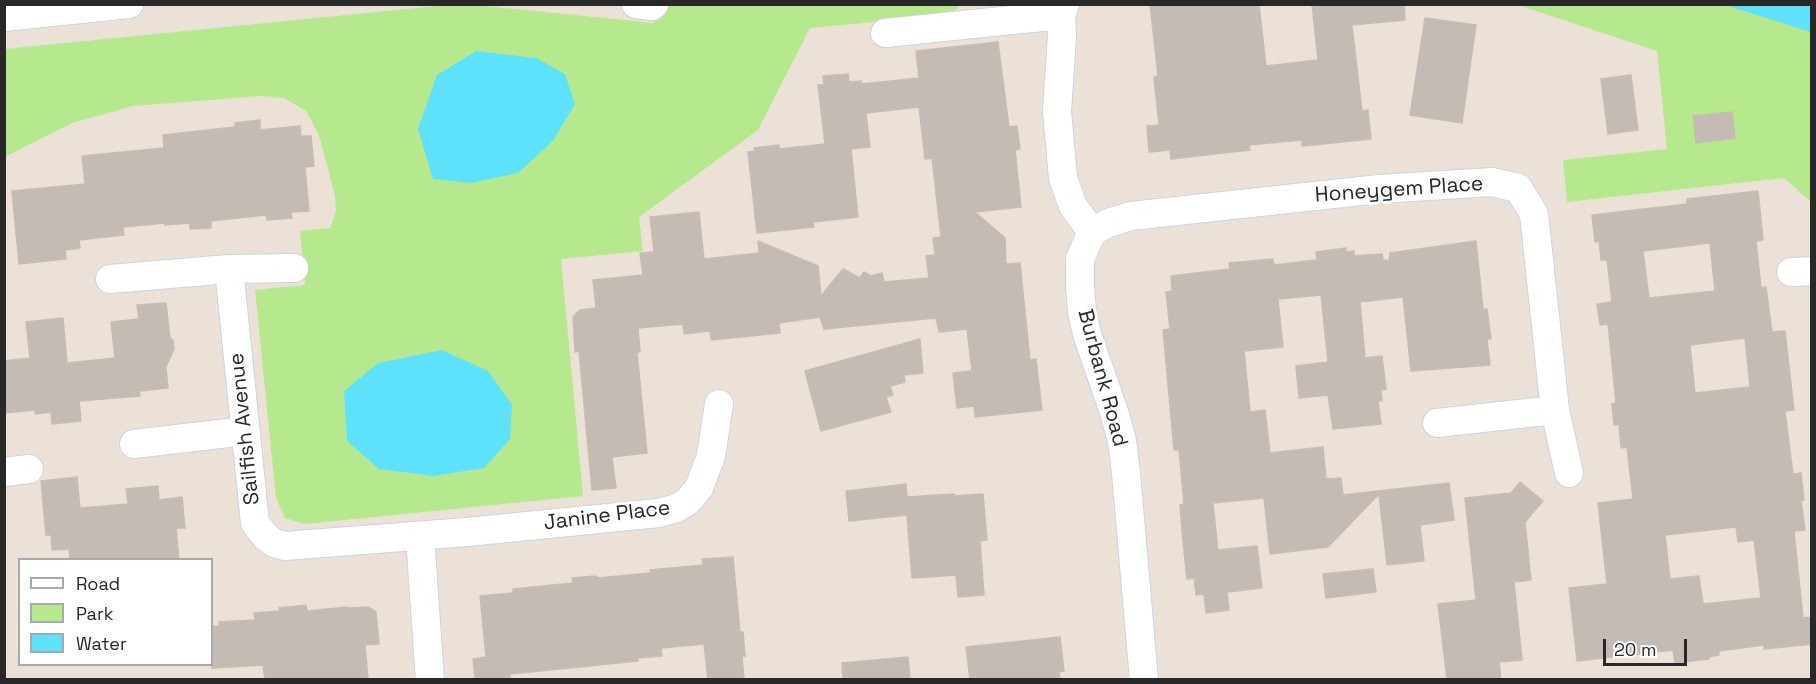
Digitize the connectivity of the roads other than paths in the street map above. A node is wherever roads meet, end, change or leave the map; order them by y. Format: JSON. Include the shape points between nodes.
{"nodes":[{"id":1,"x":129,"y":4,"type":"edge"},
{"id":2,"x":1063,"y":10,"type":"edge"},
{"id":3,"x":4,"y":17,"type":"edge"},
{"id":4,"x":885,"y":33,"type":"dead end"},
{"id":5,"x":1092,"y":232,"type":"junction"},
{"id":6,"x":294,"y":268,"type":"dead end"},
{"id":7,"x":229,"y":269,"type":"junction"},
{"id":8,"x":110,"y":279,"type":"dead end"},
{"id":9,"x":719,"y":404,"type":"dead end"},
{"id":10,"x":1554,"y":410,"type":"junction"},
{"id":11,"x":1437,"y":423,"type":"dead end"},
{"id":12,"x":245,"y":431,"type":"junction"},
{"id":13,"x":134,"y":444,"type":"dead end"},
{"id":14,"x":1569,"y":473,"type":"dead end"},
{"id":15,"x":420,"y":536,"type":"junction"},
{"id":16,"x":430,"y":680,"type":"edge"},
{"id":17,"x":1144,"y":680,"type":"edge"}],
"edges":[{"from":1,"to":3,"type":"street"},
{"from":2,"to":4,"type":"street"},
{"from":2,"to":5,"type":"street","via":[[1057,111],[1063,178],[1072,206]]},
{"from":5,"to":10,"type":"street","name":"Honeygem Place","via":[[1131,216],[1379,189],[1492,182],[1518,188],[1534,214]]},
{"from":5,"to":17,"type":"street","name":"Burbank Road","via":[[1080,259],[1082,312],[1122,441]]},
{"from":6,"to":7,"type":"street"},
{"from":7,"to":8,"type":"street"},
{"from":7,"to":12,"type":"street","name":"Sailfish Avenue"},
{"from":9,"to":15,"type":"street","name":"Janine Place","via":[[711,456],[699,488],[677,508],[659,513]]},
{"from":10,"to":11,"type":"street"},
{"from":10,"to":14,"type":"street","name":"Honeygem Place"},
{"from":12,"to":13,"type":"street"},
{"from":12,"to":15,"type":"street","name":"Sailfish Avenue","via":[[255,523],[274,543],[285,546]]},
{"from":15,"to":16,"type":"street"}]}
